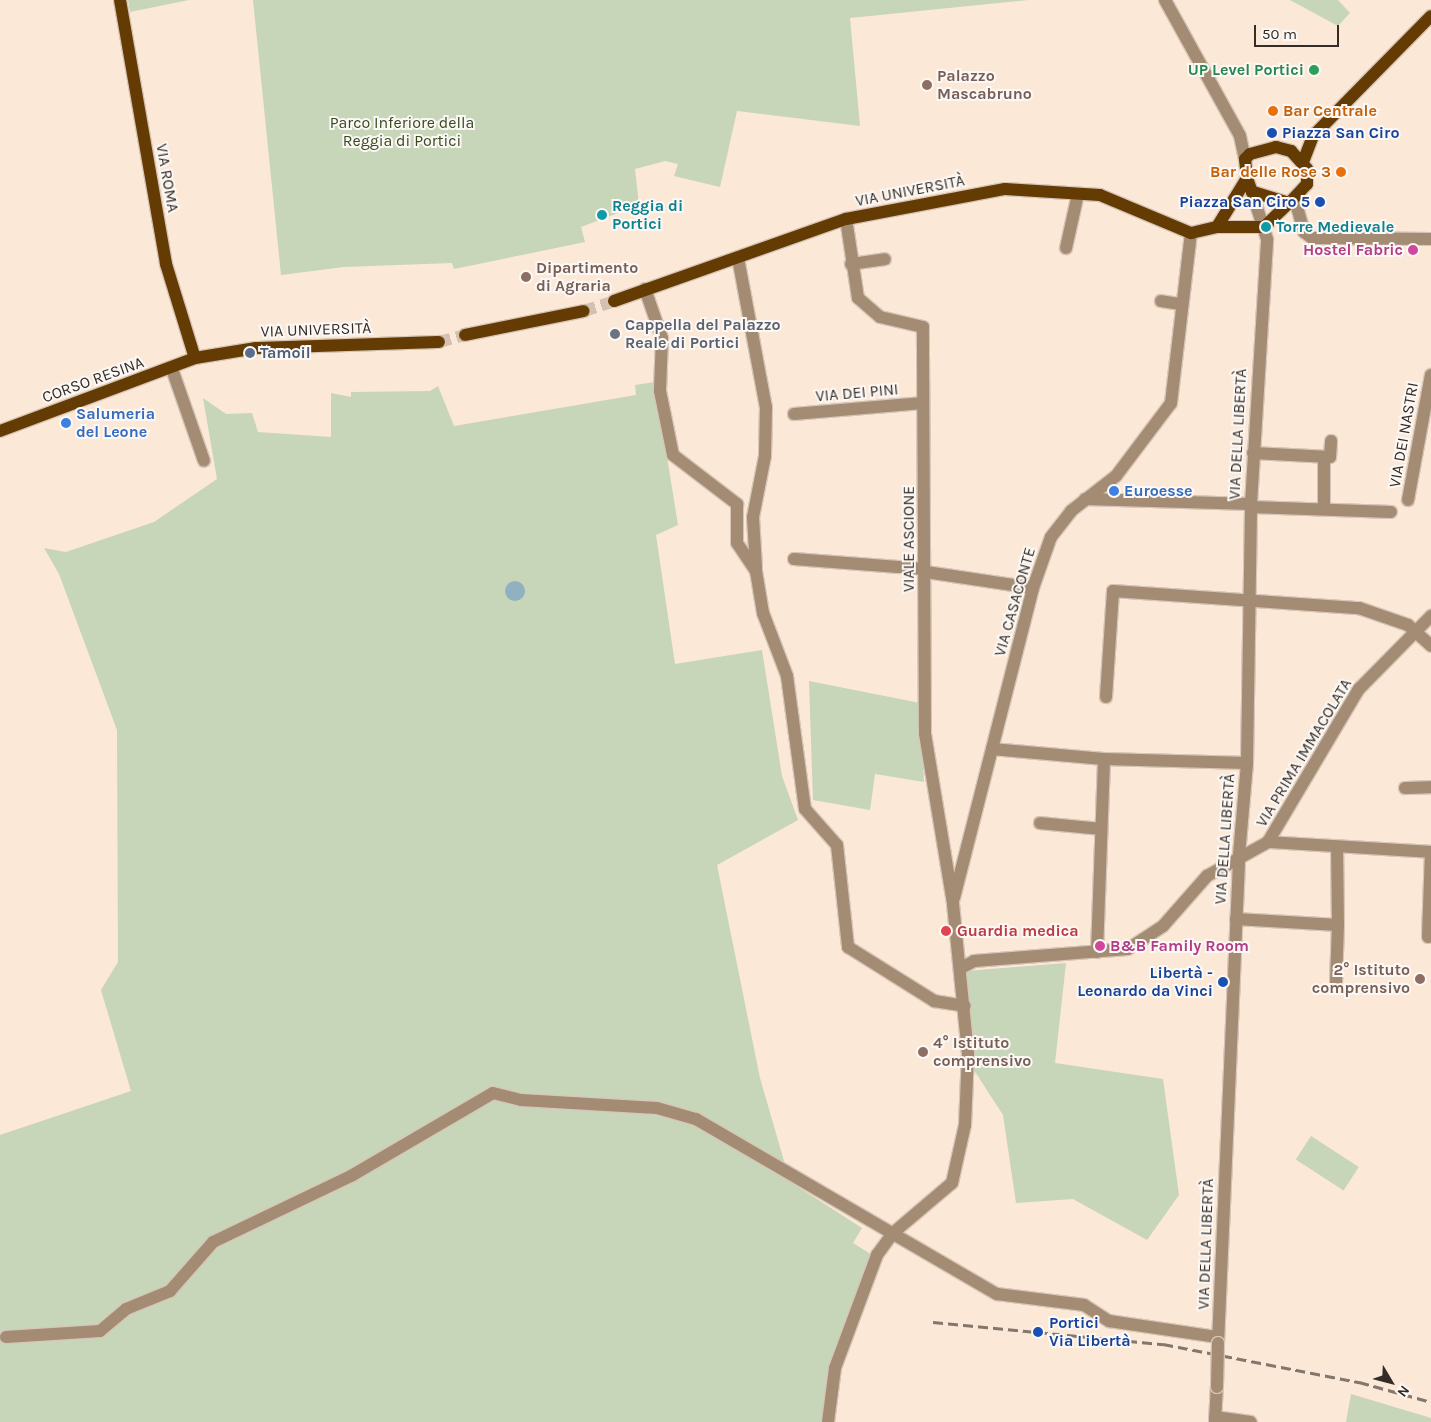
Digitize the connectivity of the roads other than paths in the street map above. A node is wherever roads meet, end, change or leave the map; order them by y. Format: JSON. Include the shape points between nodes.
{"nodes":[{"id":1,"x":120,"y":0,"type":"edge"},
{"id":2,"x":1165,"y":0,"type":"edge"},
{"id":3,"x":1431,"y":16,"type":"edge"},
{"id":4,"x":1240,"y":136,"type":"junction"},
{"id":5,"x":1313,"y":136,"type":"junction"},
{"id":6,"x":1285,"y":149,"type":"junction"},
{"id":7,"x":1259,"y":150,"type":"junction"},
{"id":8,"x":1245,"y":159,"type":"junction"},
{"id":9,"x":1303,"y":162,"type":"junction"},
{"id":10,"x":1247,"y":178,"type":"junction"},
{"id":11,"x":1252,"y":192,"type":"junction"},
{"id":12,"x":1078,"y":194,"type":"junction"},
{"id":13,"x":1292,"y":202,"type":"junction"},
{"id":14,"x":846,"y":219,"type":"junction"},
{"id":15,"x":1217,"y":227,"type":"junction"},
{"id":16,"x":1264,"y":227,"type":"junction"},
{"id":17,"x":1191,"y":233,"type":"junction"},
{"id":18,"x":1431,"y":239,"type":"edge"},
{"id":19,"x":1066,"y":248,"type":"dead end"},
{"id":20,"x":738,"y":258,"type":"junction"},
{"id":21,"x":885,"y":259,"type":"dead end"},
{"id":22,"x":851,"y":264,"type":"junction"},
{"id":23,"x":645,"y":289,"type":"junction"},
{"id":24,"x":614,"y":301,"type":"tunnel mouth"},
{"id":25,"x":1161,"y":302,"type":"dead end"},
{"id":26,"x":1181,"y":304,"type":"junction"},
{"id":27,"x":584,"y":311,"type":"tunnel mouth"},
{"id":28,"x":465,"y":335,"type":"tunnel mouth"},
{"id":29,"x":439,"y":342,"type":"tunnel mouth"},
{"id":30,"x":195,"y":358,"type":"junction"},
{"id":31,"x":172,"y":369,"type":"junction"},
{"id":32,"x":1431,"y":375,"type":"edge"},
{"id":33,"x":923,"y":403,"type":"junction"},
{"id":34,"x":794,"y":414,"type":"dead end"},
{"id":35,"x":0,"y":431,"type":"edge"},
{"id":36,"x":1331,"y":441,"type":"dead end"},
{"id":37,"x":1253,"y":453,"type":"junction"},
{"id":38,"x":1324,"y":457,"type":"junction"},
{"id":39,"x":204,"y":461,"type":"dead end"},
{"id":40,"x":1085,"y":499,"type":"junction"},
{"id":41,"x":1408,"y":500,"type":"dead end"},
{"id":42,"x":1251,"y":505,"type":"junction"},
{"id":43,"x":1324,"y":509,"type":"junction"},
{"id":44,"x":1391,"y":512,"type":"dead end"},
{"id":45,"x":794,"y":559,"type":"dead end"},
{"id":46,"x":926,"y":570,"type":"junction"},
{"id":47,"x":756,"y":571,"type":"junction"},
{"id":48,"x":1033,"y":588,"type":"junction"},
{"id":49,"x":1250,"y":602,"type":"junction"},
{"id":50,"x":1431,"y":616,"type":"edge"},
{"id":51,"x":1419,"y":632,"type":"junction"},
{"id":52,"x":1431,"y":646,"type":"edge"},
{"id":53,"x":1106,"y":697,"type":"dead end"},
{"id":54,"x":992,"y":749,"type":"junction"},
{"id":55,"x":1104,"y":759,"type":"junction"},
{"id":56,"x":1247,"y":763,"type":"junction"},
{"id":57,"x":1431,"y":787,"type":"edge"},
{"id":58,"x":1404,"y":788,"type":"dead end"},
{"id":59,"x":1040,"y":823,"type":"dead end"},
{"id":60,"x":1100,"y":829,"type":"junction"},
{"id":61,"x":1268,"y":842,"type":"junction"},
{"id":62,"x":1337,"y":848,"type":"junction"},
{"id":63,"x":1431,"y":852,"type":"edge"},
{"id":64,"x":1238,"y":856,"type":"junction"},
{"id":65,"x":953,"y":902,"type":"junction"},
{"id":66,"x":1236,"y":919,"type":"junction"},
{"id":67,"x":1338,"y":925,"type":"junction"},
{"id":68,"x":1428,"y":938,"type":"dead end"},
{"id":69,"x":1097,"y":952,"type":"junction"},
{"id":70,"x":961,"y":968,"type":"junction"},
{"id":71,"x":1336,"y":984,"type":"dead end"},
{"id":72,"x":964,"y":1006,"type":"junction"},
{"id":73,"x":893,"y":1234,"type":"junction"},
{"id":74,"x":6,"y":1337,"type":"dead end"},
{"id":75,"x":1218,"y":1340,"type":"junction"},
{"id":76,"x":1215,"y":1420,"type":"edge"},
{"id":77,"x":828,"y":1422,"type":"edge"},
{"id":78,"x":1251,"y":1422,"type":"edge"}],
"edges":[{"from":1,"to":30,"type":"main road","name":"VIA ROMA","via":[[166,264]]},
{"from":2,"to":4,"type":"street"},
{"from":3,"to":5,"type":"main road"},
{"from":4,"to":7,"type":"street"},
{"from":4,"to":8,"type":"street"},
{"from":5,"to":6,"type":"main road"},
{"from":5,"to":9,"type":"main road"},
{"from":6,"to":7,"type":"main road"},
{"from":6,"to":9,"type":"main road"},
{"from":7,"to":8,"type":"main road"},
{"from":8,"to":10,"type":"main road"},
{"from":9,"to":13,"type":"main road","via":[[1307,184]]},
{"from":10,"to":11,"type":"main road"},
{"from":10,"to":15,"type":"main road"},
{"from":11,"to":13,"type":"main road"},
{"from":11,"to":16,"type":"street","name":"VIA DELLA LIBERTÀ"},
{"from":12,"to":14,"type":"main road","name":"VIA UNIVERSITÀ","via":[[1005,189]]},
{"from":12,"to":17,"type":"main road","name":"VIA UNIVERSITÀ","via":[[1100,195]]},
{"from":12,"to":19,"type":"street"},
{"from":13,"to":16,"type":"main road"},
{"from":13,"to":18,"type":"street","via":[[1304,232],[1312,238]]},
{"from":14,"to":20,"type":"main road","name":"VIA UNIVERSITÀ"},
{"from":14,"to":22,"type":"street","name":"VIALE ASCIONE"},
{"from":15,"to":16,"type":"main road"},
{"from":15,"to":17,"type":"main road"},
{"from":16,"to":37,"type":"street","name":"VIA DELLA LIBERTÀ","via":[[1265,258]]},
{"from":17,"to":26,"type":"street","name":"VIA CASACONTE"},
{"from":20,"to":23,"type":"main road","name":"VIA UNIVERSITÀ"},
{"from":20,"to":47,"type":"street","via":[[766,407],[765,456],[753,517]]},
{"from":21,"to":22,"type":"street"},
{"from":22,"to":33,"type":"street","name":"VIALE ASCIONE","via":[[858,298],[880,317],[923,327]]},
{"from":23,"to":24,"type":"main road","name":"VIA UNIVERSITÀ"},
{"from":23,"to":47,"type":"street","via":[[662,338],[660,391],[673,455],[737,504],[737,543]]},
{"from":25,"to":26,"type":"street"},
{"from":26,"to":40,"type":"street","name":"VIA CASACONTE","via":[[1171,403],[1116,476]]},
{"from":27,"to":28,"type":"main road"},
{"from":29,"to":30,"type":"main road","name":"VIA UNIVERSITÀ","via":[[256,348]]},
{"from":30,"to":31,"type":"main road","name":"CORSO RESINA"},
{"from":31,"to":35,"type":"main road","name":"CORSO RESINA"},
{"from":31,"to":39,"type":"street"},
{"from":32,"to":41,"type":"street","name":"VIA DEI NASTRI"},
{"from":33,"to":34,"type":"street","name":"VIA DEI PINI"},
{"from":33,"to":46,"type":"street","name":"VIALE ASCIONE"},
{"from":36,"to":38,"type":"street","via":[[1330,457]]},
{"from":37,"to":38,"type":"street"},
{"from":37,"to":42,"type":"street","name":"VIA DELLA LIBERTÀ"},
{"from":38,"to":43,"type":"street"},
{"from":40,"to":42,"type":"street"},
{"from":40,"to":48,"type":"street","name":"VIA CASACONTE","via":[[1051,537]]},
{"from":42,"to":43,"type":"street"},
{"from":42,"to":49,"type":"street","name":"VIA DELLA LIBERTÀ"},
{"from":43,"to":44,"type":"street"},
{"from":45,"to":46,"type":"street"},
{"from":46,"to":48,"type":"street"},
{"from":46,"to":65,"type":"street","name":"VIALE ASCIONE","via":[[925,733]]},
{"from":47,"to":72,"type":"street","via":[[763,613],[787,676],[805,809],[837,845],[848,947],[934,1000]]},
{"from":48,"to":54,"type":"street","name":"VIA CASACONTE"},
{"from":49,"to":51,"type":"street","via":[[1359,608]]},
{"from":49,"to":53,"type":"street","via":[[1113,591]]},
{"from":49,"to":56,"type":"street","name":"VIA DELLA LIBERTÀ"},
{"from":50,"to":51,"type":"street","name":"VIA PRIMA IMMACOLATA"},
{"from":51,"to":52,"type":"street"},
{"from":51,"to":61,"type":"street","name":"VIA PRIMA IMMACOLATA","via":[[1359,689]]},
{"from":54,"to":55,"type":"street"},
{"from":54,"to":65,"type":"street","name":"VIA CASACONTE"},
{"from":55,"to":56,"type":"street"},
{"from":55,"to":60,"type":"street"},
{"from":56,"to":64,"type":"street","name":"VIA DELLA LIBERTÀ"},
{"from":57,"to":58,"type":"street"},
{"from":59,"to":60,"type":"street"},
{"from":60,"to":69,"type":"street"},
{"from":61,"to":62,"type":"street"},
{"from":61,"to":64,"type":"street"},
{"from":62,"to":63,"type":"street"},
{"from":62,"to":67,"type":"street"},
{"from":63,"to":68,"type":"street"},
{"from":64,"to":66,"type":"street","name":"VIA DELLA LIBERTÀ"},
{"from":64,"to":69,"type":"street","via":[[1207,876],[1163,926],[1128,948]]},
{"from":65,"to":70,"type":"street","name":"VIALE ASCIONE"},
{"from":66,"to":67,"type":"street"},
{"from":66,"to":75,"type":"street","name":"VIA DELLA LIBERTÀ"},
{"from":67,"to":71,"type":"street"},
{"from":69,"to":70,"type":"street","via":[[974,961]]},
{"from":70,"to":72,"type":"street","name":"VIALE ASCIONE"},
{"from":72,"to":73,"type":"street","name":"VIALE ASCIONE","via":[[968,1054],[965,1125],[952,1183]]},
{"from":73,"to":74,"type":"street","via":[[696,1119],[657,1108],[521,1100],[493,1093],[351,1176],[213,1242],[170,1291],[126,1309],[100,1331]]},
{"from":73,"to":75,"type":"street","via":[[997,1294],[1084,1305],[1109,1321]]},
{"from":73,"to":77,"type":"street","name":"VIALE ASCIONE","via":[[877,1255],[852,1317],[836,1368]]},
{"from":75,"to":76,"type":"street","name":"VIA DELLA LIBERTÀ","bridge":true},
{"from":76,"to":78,"type":"street"}]}
